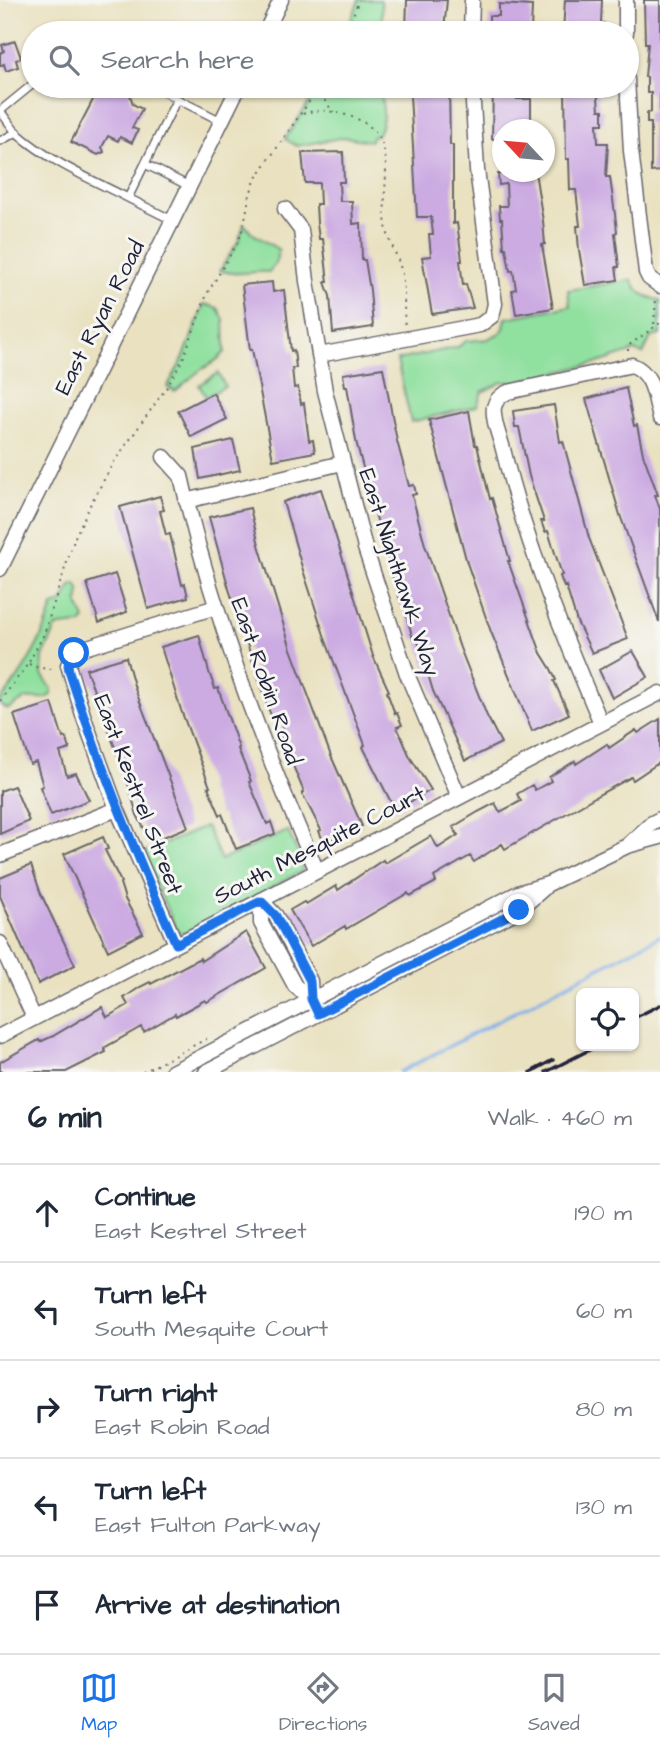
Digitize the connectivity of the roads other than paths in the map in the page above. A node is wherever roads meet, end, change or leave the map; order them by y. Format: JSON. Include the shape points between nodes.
{"nodes":[{"id":1,"x":281,"y":0,"type":"edge"},
{"id":2,"x":472,"y":0,"type":"edge"},
{"id":3,"x":626,"y":0,"type":"edge"},
{"id":4,"x":271,"y":21,"type":"edge"},
{"id":5,"x":471,"y":21,"type":"edge"},
{"id":6,"x":626,"y":21,"type":"edge"},
{"id":7,"x":21,"y":94,"type":"edge"},
{"id":8,"x":233,"y":98,"type":"edge"},
{"id":9,"x":473,"y":98,"type":"edge"},
{"id":10,"x":628,"y":98,"type":"edge"},
{"id":11,"x":177,"y":99,"type":"joint"},
{"id":12,"x":0,"y":111,"type":"edge"},
{"id":13,"x":221,"y":121,"type":"junction"},
{"id":14,"x":17,"y":132,"type":"junction"},
{"id":15,"x":0,"y":141,"type":"edge"},
{"id":16,"x":145,"y":164,"type":"junction"},
{"id":17,"x":189,"y":186,"type":"junction"},
{"id":18,"x":128,"y":198,"type":"junction"},
{"id":19,"x":285,"y":209,"type":"dead end"},
{"id":20,"x":172,"y":220,"type":"junction"},
{"id":21,"x":657,"y":289,"type":"edge"},
{"id":22,"x":319,"y":355,"type":"junction"},
{"id":23,"x":660,"y":418,"type":"edge"},
{"id":24,"x":164,"y":457,"type":"dead end"},
{"id":25,"x":342,"y":463,"type":"junction"},
{"id":26,"x":186,"y":501,"type":"junction"},
{"id":27,"x":0,"y":569,"type":"edge"},
{"id":28,"x":216,"y":607,"type":"junction"},
{"id":29,"x":660,"y":693,"type":"edge"},
{"id":30,"x":601,"y":723,"type":"junction"},
{"id":31,"x":459,"y":797,"type":"junction"},
{"id":32,"x":117,"y":809,"type":"junction"},
{"id":33,"x":660,"y":819,"type":"edge"},
{"id":34,"x":660,"y":837,"type":"edge"},
{"id":35,"x":627,"y":846,"type":"junction"},
{"id":36,"x":0,"y":855,"type":"edge"},
{"id":37,"x":317,"y":871,"type":"junction"},
{"id":38,"x":548,"y":884,"type":"junction"},
{"id":39,"x":261,"y":901,"type":"junction"},
{"id":40,"x":0,"y":943,"type":"edge"},
{"id":41,"x":176,"y":944,"type":"junction"},
{"id":42,"x":311,"y":999,"type":"junction"},
{"id":43,"x":318,"y":1014,"type":"junction"},
{"id":44,"x":34,"y":1018,"type":"junction"},
{"id":45,"x":0,"y":1036,"type":"edge"},
{"id":46,"x":172,"y":1072,"type":"edge"},
{"id":47,"x":206,"y":1072,"type":"edge"}],
"edges":[{"from":1,"to":4,"type":"street"},
{"from":2,"to":5,"type":"street"},
{"from":3,"to":6,"type":"street"},
{"from":7,"to":12,"type":"lane"},
{"from":8,"to":13,"type":"street","name":"East Ryan Road"},
{"from":9,"to":22,"type":"street","via":[[495,304],[492,316],[480,325]]},
{"from":10,"to":21,"type":"street","via":[[646,272]]},
{"from":11,"to":13,"type":"lane"},
{"from":11,"to":16,"type":"lane"},
{"from":12,"to":14,"type":"lane"},
{"from":13,"to":17,"type":"street","name":"East Ryan Road"},
{"from":14,"to":15,"type":"lane"},
{"from":14,"to":18,"type":"lane","via":[[89,179]]},
{"from":16,"to":17,"type":"lane"},
{"from":16,"to":18,"type":"lane"},
{"from":17,"to":20,"type":"street","name":"East Ryan Road"},
{"from":18,"to":20,"type":"lane"},
{"from":19,"to":22,"type":"street","name":"East Nighthawk Way","via":[[301,230]]},
{"from":20,"to":27,"type":"street","name":"East Ryan Road"},
{"from":22,"to":25,"type":"street","name":"East Nighthawk Way"},
{"from":23,"to":30,"type":"street","via":[[650,382],[637,367],[508,391],[495,405],[517,501],[564,637]]},
{"from":24,"to":26,"type":"street","name":"East Robin Road","via":[[181,477]]},
{"from":25,"to":26,"type":"street"},
{"from":25,"to":31,"type":"street","name":"East Nighthawk Way","via":[[392,633]]},
{"from":26,"to":28,"type":"street","name":"East Robin Road"},
{"from":28,"to":32,"type":"street","name":"East Kestrel Street","via":[[81,649],[69,665]]},
{"from":28,"to":37,"type":"street","name":"East Robin Road","via":[[255,722]]},
{"from":29,"to":30,"type":"street","name":"South Mesquite Court"},
{"from":30,"to":31,"type":"street","name":"South Mesquite Court"},
{"from":31,"to":37,"type":"street","name":"South Mesquite Court"},
{"from":32,"to":36,"type":"street"},
{"from":32,"to":41,"type":"street","name":"East Kestrel Street"},
{"from":33,"to":35,"type":"street"},
{"from":34,"to":35,"type":"street"},
{"from":35,"to":38,"type":"street"},
{"from":37,"to":39,"type":"street","name":"South Mesquite Court"},
{"from":38,"to":42,"type":"street","via":[[518,892]]},
{"from":38,"to":43,"type":"street","via":[[519,910]]},
{"from":39,"to":41,"type":"street","name":"South Mesquite Court"},
{"from":39,"to":42,"type":"street","via":[[261,923],[295,986]]},
{"from":40,"to":44,"type":"street"},
{"from":41,"to":44,"type":"street","name":"South Mesquite Court"},
{"from":42,"to":43,"type":"street"},
{"from":42,"to":46,"type":"street"},
{"from":43,"to":47,"type":"street"},
{"from":44,"to":45,"type":"street","name":"South Mesquite Court"}]}
